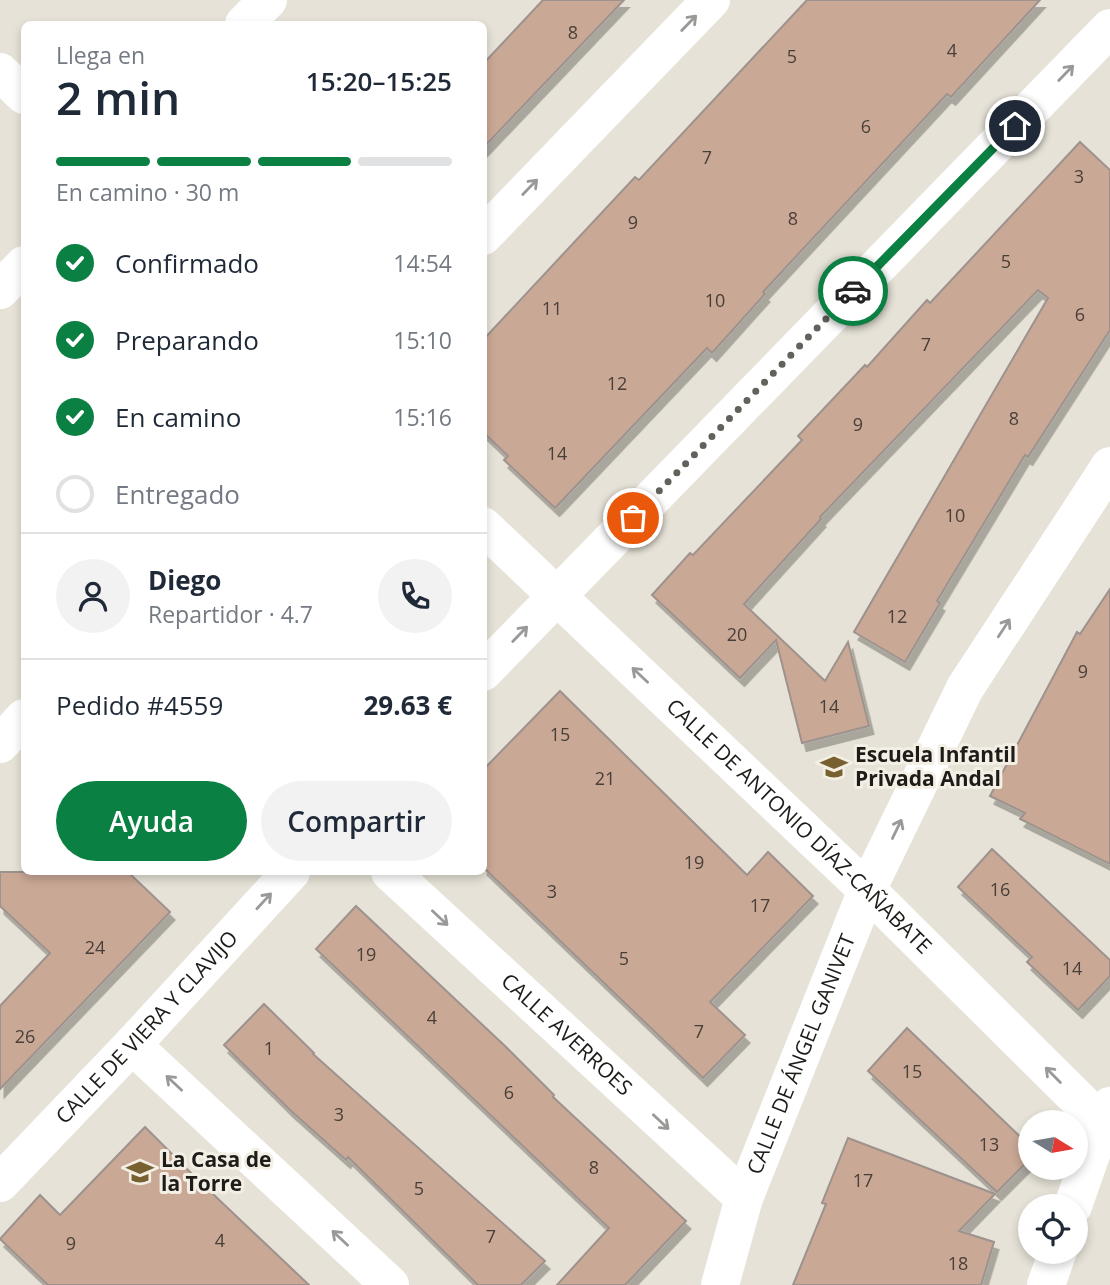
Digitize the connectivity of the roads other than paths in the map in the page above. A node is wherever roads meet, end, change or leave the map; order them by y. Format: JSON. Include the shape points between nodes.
{"nodes":[{"id":1,"x":268,"y":0,"type":"edge"},
{"id":2,"x":711,"y":0,"type":"edge"},
{"id":3,"x":247,"y":21,"type":"edge"},
{"id":4,"x":1110,"y":28,"type":"edge"},
{"id":5,"x":0,"y":72,"type":"edge"},
{"id":6,"x":21,"y":92,"type":"edge"},
{"id":7,"x":487,"y":232,"type":"edge"},
{"id":8,"x":21,"y":268,"type":"edge"},
{"id":9,"x":0,"y":290,"type":"edge"},
{"id":10,"x":1110,"y":466,"type":"edge"},
{"id":11,"x":487,"y":530,"type":"edge"},
{"id":12,"x":556,"y":596,"type":"junction"},
{"id":13,"x":487,"y":668,"type":"edge"},
{"id":14,"x":21,"y":721,"type":"edge"},
{"id":15,"x":0,"y":744,"type":"edge"},
{"id":16,"x":288,"y":875,"type":"edge"},
{"id":17,"x":393,"y":875,"type":"edge"},
{"id":18,"x":867,"y":890,"type":"junction"},
{"id":19,"x":132,"y":1045,"type":"junction"},
{"id":20,"x":1107,"y":1120,"type":"edge"},
{"id":21,"x":0,"y":1183,"type":"edge"},
{"id":22,"x":1078,"y":1194,"type":"edge"},
{"id":23,"x":744,"y":1198,"type":"junction"},
{"id":24,"x":1053,"y":1264,"type":"edge"},
{"id":25,"x":390,"y":1285,"type":"edge"},
{"id":26,"x":720,"y":1285,"type":"edge"},
{"id":27,"x":1046,"y":1285,"type":"edge"}],
"edges":[{"from":1,"to":3,"type":"street"},
{"from":7,"to":2,"type":"street","one_way":true},
{"from":12,"to":4,"type":"street","one_way":true},
{"from":5,"to":6,"type":"street"},
{"from":8,"to":9,"type":"street"},
{"from":18,"to":10,"type":"street","name":"CALLE DE ÁNGEL GANIVET","one_way":true,"via":[[965,688]]},
{"from":11,"to":12,"type":"street","name":"CALLE DE ANTONIO DÍAZ-CAÑABATE"},
{"from":13,"to":12,"type":"street","one_way":true},
{"from":18,"to":12,"type":"street","name":"CALLE DE ANTONIO DÍAZ-CAÑABATE","one_way":true},
{"from":14,"to":15,"type":"street"},
{"from":19,"to":16,"type":"street","name":"CALLE DE VIERA Y CLAVIJO","one_way":true},
{"from":17,"to":23,"type":"street","name":"CALLE AVERROES","one_way":true},
{"from":20,"to":18,"type":"street","name":"CALLE DE ANTONIO DÍAZ-CAÑABATE","one_way":true},
{"from":18,"to":23,"type":"street","name":"CALLE DE ÁNGEL GANIVET"},
{"from":19,"to":21,"type":"street","name":"CALLE DE VIERA Y CLAVIJO"},
{"from":25,"to":19,"type":"street","one_way":true},
{"from":20,"to":22,"type":"street"},
{"from":23,"to":26,"type":"street","name":"CALLE DE ÁNGEL GANIVET"},
{"from":24,"to":27,"type":"street"}]}
